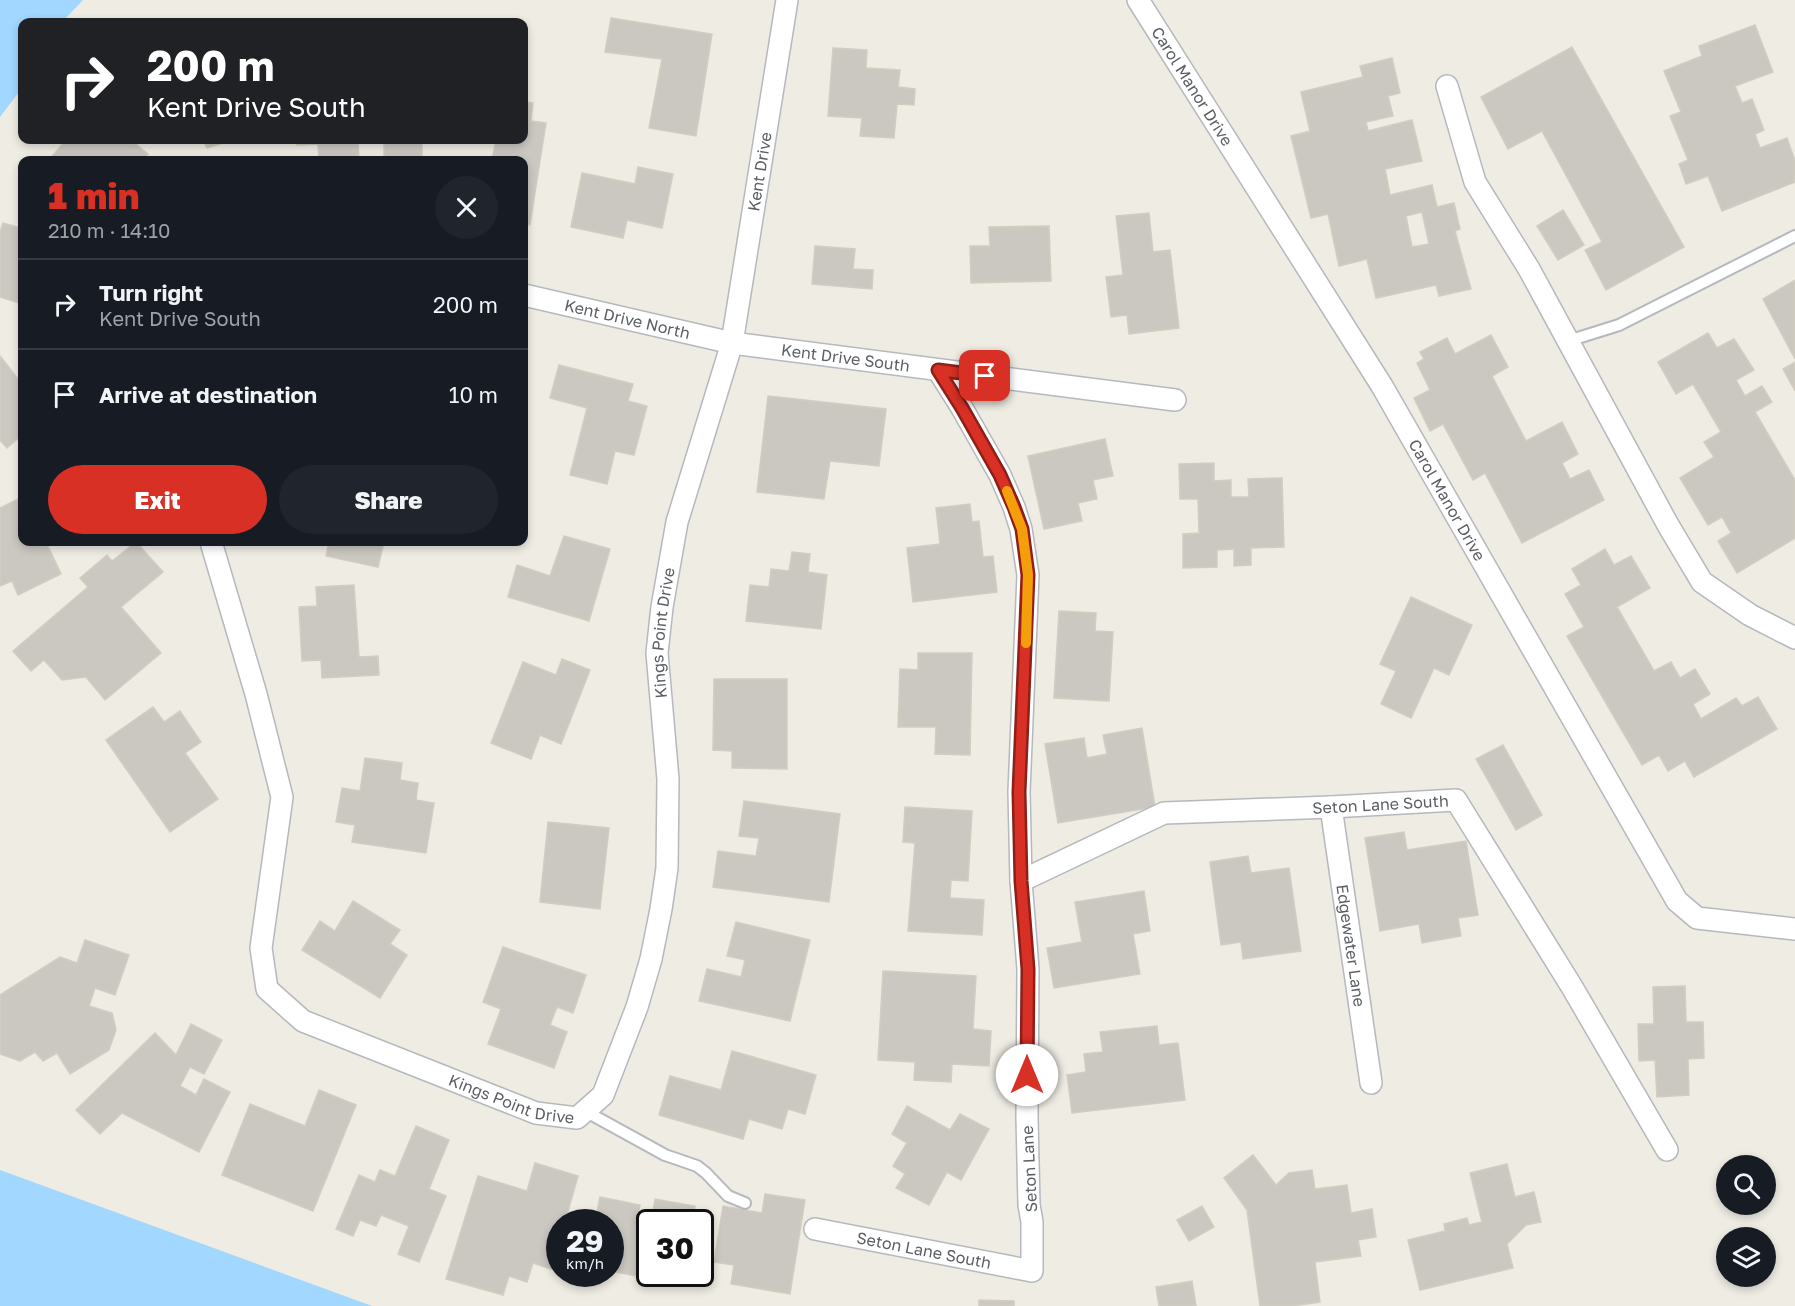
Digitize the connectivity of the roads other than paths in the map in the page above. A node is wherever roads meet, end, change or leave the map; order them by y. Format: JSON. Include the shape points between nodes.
{"nodes":[{"id":1,"x":787,"y":0,"type":"edge"},
{"id":2,"x":1138,"y":0,"type":"edge"},
{"id":3,"x":1447,"y":86,"type":"dead end"},
{"id":4,"x":1795,"y":236,"type":"edge"},
{"id":5,"x":528,"y":296,"type":"edge"},
{"id":6,"x":1568,"y":341,"type":"junction"},
{"id":7,"x":732,"y":342,"type":"junction"},
{"id":8,"x":938,"y":370,"type":"junction"},
{"id":9,"x":1175,"y":400,"type":"dead end"},
{"id":10,"x":211,"y":546,"type":"edge"},
{"id":11,"x":1795,"y":638,"type":"edge"},
{"id":12,"x":1331,"y":807,"type":"junction"},
{"id":13,"x":1021,"y":881,"type":"junction"},
{"id":14,"x":1795,"y":929,"type":"edge"},
{"id":15,"x":1371,"y":1083,"type":"dead end"},
{"id":16,"x":585,"y":1111,"type":"junction"},
{"id":17,"x":1666,"y":1150,"type":"dead end"},
{"id":18,"x":745,"y":1203,"type":"dead end"},
{"id":19,"x":815,"y":1229,"type":"dead end"},
{"id":20,"x":1032,"y":1271,"type":"joint"}],
"edges":[{"from":1,"to":7,"type":"street","name":"Kent Drive"},
{"from":2,"to":14,"type":"street","name":"Carol Manor Drive","via":[[1382,386],[1677,901],[1696,918]]},
{"from":3,"to":6,"type":"street","via":[[1475,182]]},
{"from":4,"to":6,"type":"lane","via":[[1619,325]]},
{"from":5,"to":7,"type":"street","name":"Kent Drive North"},
{"from":6,"to":11,"type":"street","via":[[1702,582],[1750,615]]},
{"from":7,"to":8,"type":"street","name":"Kent Drive South"},
{"from":7,"to":16,"type":"street","name":"Kings Point Drive","via":[[677,522],[662,607],[657,653],[668,790],[667,868],[661,909],[638,1007],[603,1095]]},
{"from":8,"to":9,"type":"street","name":"Kent Drive South"},
{"from":8,"to":13,"type":"street","name":"Seton Lane","via":[[1000,475],[1022,529],[1028,575],[1019,792]]},
{"from":10,"to":16,"type":"street","name":"Kings Point Drive","via":[[282,797],[261,948],[267,989],[303,1021],[536,1113],[578,1118]]},
{"from":12,"to":13,"type":"street","name":"Seton Lane South","via":[[1164,813]]},
{"from":12,"to":15,"type":"street","name":"Edgewater Lane"},
{"from":12,"to":17,"type":"street","name":"Seton Lane South","via":[[1456,800],[1572,987]]},
{"from":13,"to":20,"type":"street","name":"Seton Lane","via":[[1028,969]]},
{"from":16,"to":18,"type":"lane","via":[[665,1155],[697,1166],[728,1196]]},
{"from":19,"to":20,"type":"street","name":"Seton Lane South"}]}
